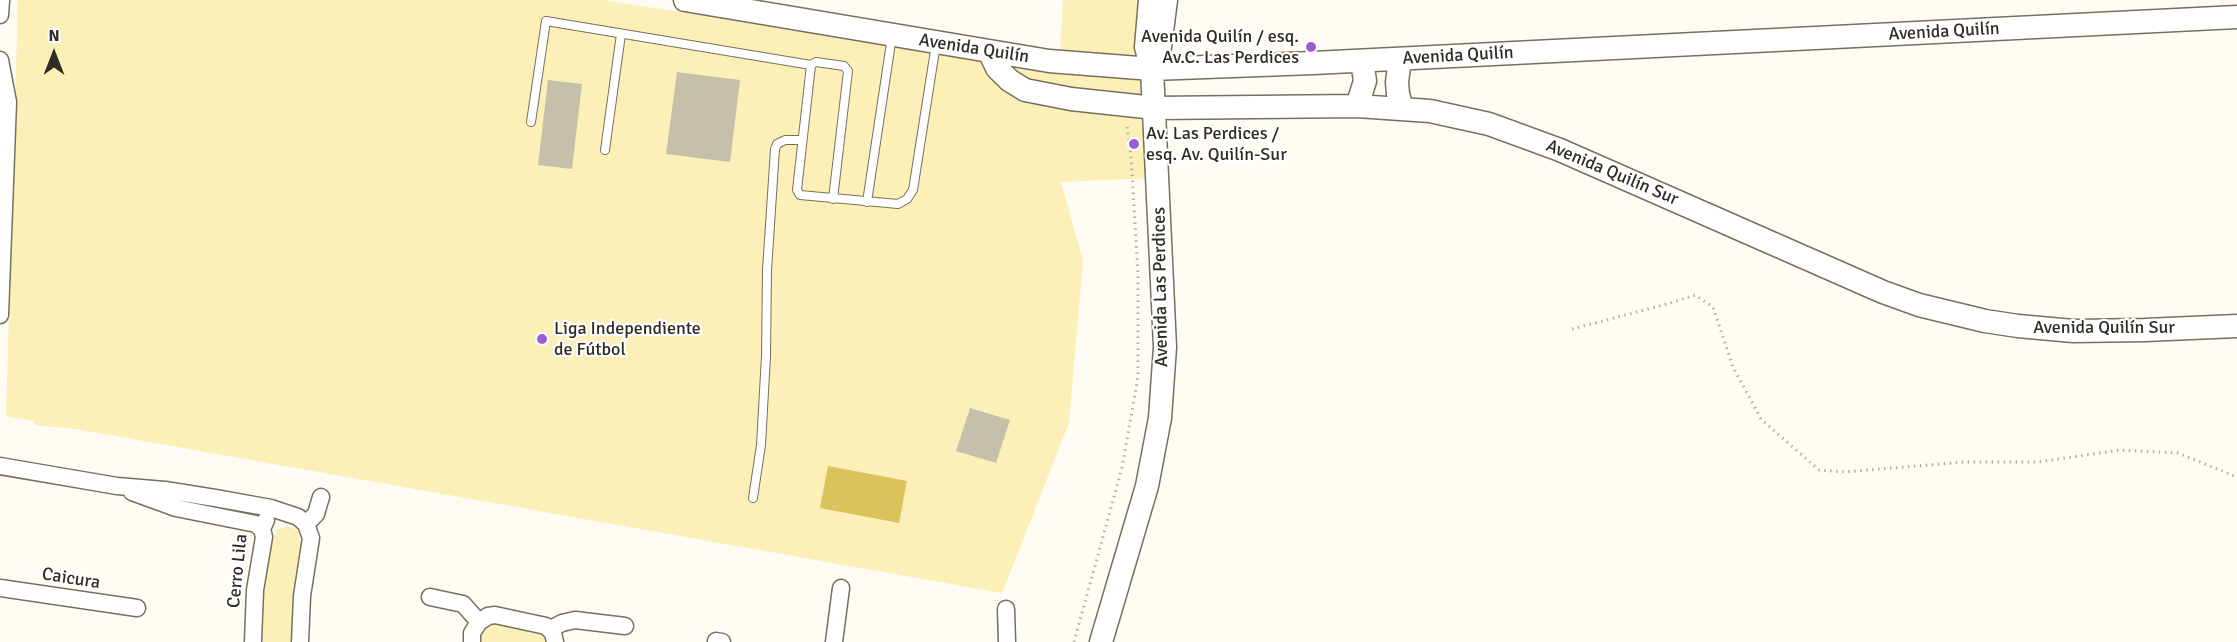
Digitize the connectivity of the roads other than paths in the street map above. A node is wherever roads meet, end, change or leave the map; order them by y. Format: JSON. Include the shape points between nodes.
{"nodes":[{"id":1,"x":1,"y":0,"type":"edge"},
{"id":2,"x":685,"y":0,"type":"edge"},
{"id":3,"x":1150,"y":0,"type":"edge"},
{"id":4,"x":1166,"y":0,"type":"edge"},
{"id":5,"x":0,"y":15,"type":"edge"},
{"id":6,"x":2237,"y":17,"type":"edge"},
{"id":7,"x":621,"y":34,"type":"junction"},
{"id":8,"x":892,"y":35,"type":"junction"},
{"id":9,"x":936,"y":42,"type":"junction"},
{"id":10,"x":989,"y":51,"type":"junction"},
{"id":11,"x":1400,"y":59,"type":"junction"},
{"id":12,"x":0,"y":60,"type":"edge"},
{"id":13,"x":1362,"y":61,"type":"junction"},
{"id":14,"x":811,"y":65,"type":"junction"},
{"id":15,"x":1152,"y":69,"type":"junction"},
{"id":16,"x":0,"y":70,"type":"edge"},
{"id":17,"x":1357,"y":106,"type":"junction"},
{"id":18,"x":1155,"y":108,"type":"junction"},
{"id":19,"x":1402,"y":109,"type":"junction"},
{"id":20,"x":531,"y":122,"type":"dead end"},
{"id":21,"x":802,"y":140,"type":"junction"},
{"id":22,"x":605,"y":150,"type":"dead end"},
{"id":23,"x":833,"y":199,"type":"junction"},
{"id":24,"x":867,"y":202,"type":"junction"},
{"id":25,"x":0,"y":315,"type":"edge"},
{"id":26,"x":2237,"y":326,"type":"edge"},
{"id":27,"x":0,"y":466,"type":"edge"},
{"id":28,"x":117,"y":486,"type":"junction"},
{"id":29,"x":199,"y":496,"type":"junction"},
{"id":30,"x":321,"y":497,"type":"dead end"},
{"id":31,"x":753,"y":498,"type":"dead end"},
{"id":32,"x":271,"y":508,"type":"junction"},
{"id":33,"x":196,"y":513,"type":"junction"},
{"id":34,"x":306,"y":524,"type":"junction"},
{"id":35,"x":262,"y":529,"type":"junction"},
{"id":36,"x":0,"y":588,"type":"edge"},
{"id":37,"x":841,"y":588,"type":"dead end"},
{"id":38,"x":430,"y":597,"type":"dead end"},
{"id":39,"x":137,"y":608,"type":"dead end"},
{"id":40,"x":1006,"y":609,"type":"dead end"},
{"id":41,"x":478,"y":622,"type":"junction"},
{"id":42,"x":625,"y":626,"type":"dead end"},
{"id":43,"x":553,"y":636,"type":"edge"},
{"id":44,"x":253,"y":642,"type":"edge"},
{"id":45,"x":300,"y":642,"type":"edge"},
{"id":46,"x":472,"y":642,"type":"edge"},
{"id":47,"x":834,"y":642,"type":"edge"},
{"id":48,"x":1007,"y":642,"type":"edge"},
{"id":49,"x":1101,"y":642,"type":"edge"}],
"edges":[{"from":1,"to":5,"type":"street"},
{"from":2,"to":8,"type":"street","name":"Avenida Quilín"},
{"from":3,"to":15,"type":"street","name":"Avenida Las Perdices","via":[[1146,47]]},
{"from":4,"to":15,"type":"street","name":"Avenida Las Perdices","via":[[1160,47]]},
{"from":6,"to":11,"type":"street","name":"Avenida Quilín"},
{"from":7,"to":14,"type":"lane"},
{"from":7,"to":20,"type":"lane","via":[[546,21]]},
{"from":7,"to":22,"type":"lane"},
{"from":8,"to":9,"type":"street","name":"Avenida Quilín"},
{"from":8,"to":24,"type":"lane"},
{"from":9,"to":10,"type":"street","name":"Avenida Quilín"},
{"from":9,"to":24,"type":"lane","via":[[913,190],[898,204]]},
{"from":10,"to":15,"type":"street","name":"Avenida Quilín","via":[[1059,62]]},
{"from":10,"to":18,"type":"street","name":"Avenida Quilín Sur","via":[[997,68],[1025,90]]},
{"from":11,"to":13,"type":"street","name":"Avenida Quilín"},
{"from":11,"to":19,"type":"street","via":[[1397,82]]},
{"from":12,"to":16,"type":"street"},
{"from":13,"to":15,"type":"street","name":"Avenida Quilín"},
{"from":13,"to":17,"type":"street","via":[[1365,81]]},
{"from":14,"to":21,"type":"lane"},
{"from":14,"to":23,"type":"lane","via":[[816,62],[844,66],[848,71]]},
{"from":15,"to":18,"type":"street","name":"Avenida Las Perdices"},
{"from":16,"to":25,"type":"street","via":[[8,102]]},
{"from":17,"to":18,"type":"street","name":"Avenida Quilín Sur"},
{"from":17,"to":19,"type":"street","name":"Avenida Quilín Sur"},
{"from":18,"to":49,"type":"street","name":"Avenida Las Perdices","via":[[1165,347],[1160,418],[1147,486]]},
{"from":19,"to":26,"type":"street","name":"Avenida Quilín Sur","via":[[1457,116],[1521,134],[1847,278],[1952,314],[2073,331]]},
{"from":21,"to":23,"type":"lane","via":[[797,190],[800,195]]},
{"from":21,"to":31,"type":"lane","via":[[785,140],[775,148],[761,445]]},
{"from":23,"to":24,"type":"lane"},
{"from":27,"to":28,"type":"street"},
{"from":28,"to":29,"type":"street"},
{"from":28,"to":33,"type":"street"},
{"from":29,"to":32,"type":"street"},
{"from":29,"to":33,"type":"street"},
{"from":30,"to":34,"type":"street","via":[[316,514]]},
{"from":32,"to":34,"type":"street"},
{"from":32,"to":35,"type":"street","name":"Cerro Lila"},
{"from":33,"to":35,"type":"street","via":[[256,524]]},
{"from":34,"to":45,"type":"street","via":[[311,543],[302,596]]},
{"from":35,"to":44,"type":"street","name":"Cerro Lila"},
{"from":36,"to":39,"type":"street","name":"Caicura"},
{"from":37,"to":47,"type":"street"},
{"from":38,"to":41,"type":"street","via":[[463,604]]},
{"from":40,"to":48,"type":"street"},
{"from":41,"to":43,"type":"street","via":[[495,615],[541,624]]},
{"from":41,"to":46,"type":"street"},
{"from":42,"to":43,"type":"street","via":[[575,620],[562,623]]}]}
